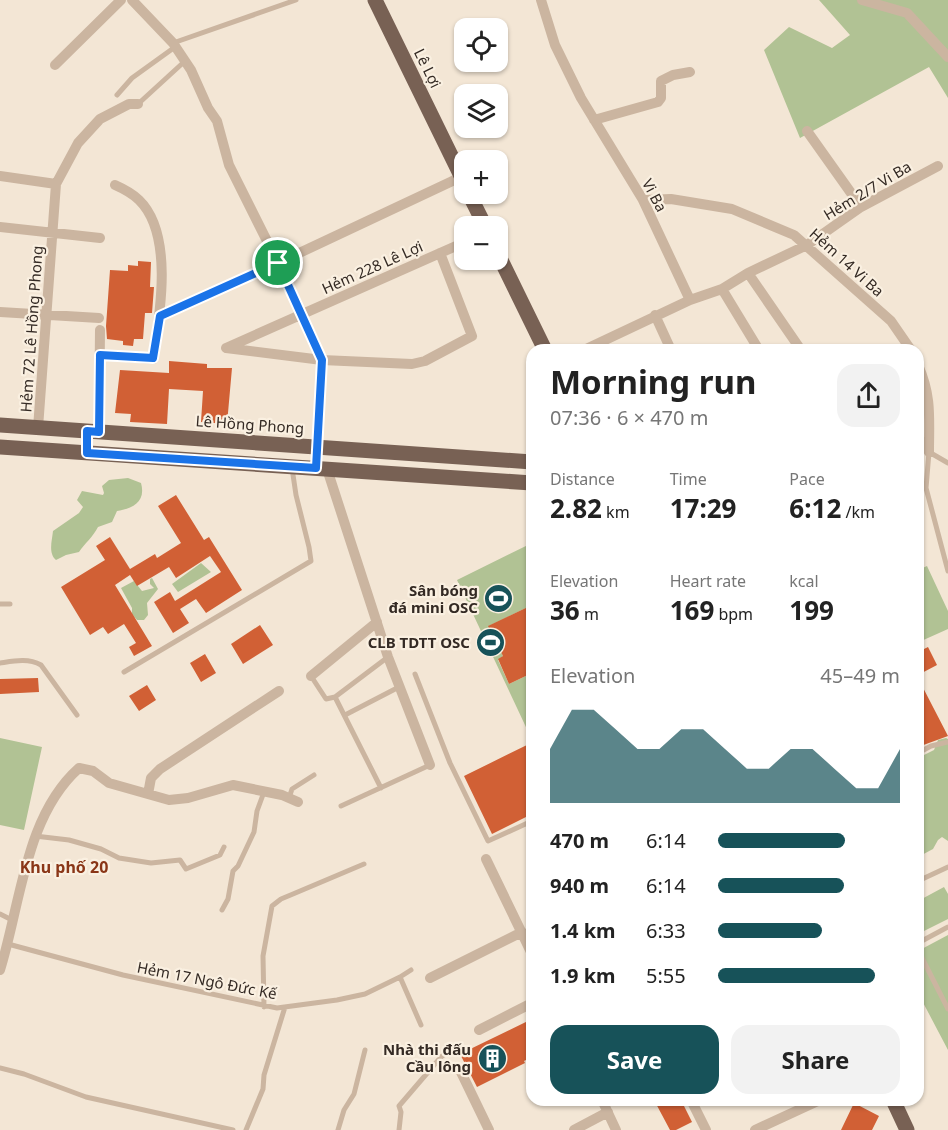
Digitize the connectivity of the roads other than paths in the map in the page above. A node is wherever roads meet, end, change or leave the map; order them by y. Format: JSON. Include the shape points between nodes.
{"nodes":[{"id":1,"x":122,"y":0,"type":"edge"},
{"id":2,"x":132,"y":0,"type":"edge"},
{"id":3,"x":296,"y":0,"type":"edge"},
{"id":4,"x":375,"y":0,"type":"edge"},
{"id":5,"x":541,"y":0,"type":"edge"},
{"id":6,"x":862,"y":0,"type":"edge"},
{"id":7,"x":174,"y":45,"type":"junction"},
{"id":8,"x":948,"y":57,"type":"edge"},
{"id":9,"x":185,"y":61,"type":"junction"},
{"id":10,"x":56,"y":65,"type":"dead end"},
{"id":11,"x":690,"y":72,"type":"dead end"},
{"id":12,"x":117,"y":95,"type":"dead end"},
{"id":13,"x":138,"y":104,"type":"joint"},
{"id":14,"x":594,"y":120,"type":"junction"},
{"id":15,"x":807,"y":131,"type":"dead end"},
{"id":16,"x":454,"y":162,"type":"edge"},
{"id":17,"x":938,"y":166,"type":"dead end"},
{"id":18,"x":0,"y":176,"type":"edge"},
{"id":19,"x":56,"y":184,"type":"junction"},
{"id":20,"x":454,"y":184,"type":"edge"},
{"id":21,"x":115,"y":185,"type":"dead end"},
{"id":22,"x":643,"y":200,"type":"junction"},
{"id":23,"x":861,"y":207,"type":"junction"},
{"id":24,"x":0,"y":227,"type":"edge"},
{"id":25,"x":53,"y":233,"type":"junction"},
{"id":26,"x":100,"y":238,"type":"dead end"},
{"id":27,"x":807,"y":245,"type":"junction"},
{"id":28,"x":454,"y":247,"type":"edge"},
{"id":29,"x":440,"y":253,"type":"junction"},
{"id":30,"x":278,"y":263,"type":"junction"},
{"id":31,"x":506,"y":270,"type":"edge"},
{"id":32,"x":748,"y":273,"type":"junction"},
{"id":33,"x":722,"y":289,"type":"junction"},
{"id":34,"x":690,"y":300,"type":"junction"},
{"id":35,"x":0,"y":312,"type":"edge"},
{"id":36,"x":302,"y":314,"type":"junction"},
{"id":37,"x":47,"y":315,"type":"junction"},
{"id":38,"x":656,"y":315,"type":"junction"},
{"id":39,"x":160,"y":316,"type":"junction"},
{"id":40,"x":542,"y":344,"type":"edge"},
{"id":41,"x":596,"y":344,"type":"edge"},
{"id":42,"x":668,"y":344,"type":"edge"},
{"id":43,"x":755,"y":344,"type":"edge"},
{"id":44,"x":797,"y":344,"type":"edge"},
{"id":45,"x":907,"y":344,"type":"edge"},
{"id":46,"x":100,"y":355,"type":"junction"},
{"id":47,"x":322,"y":360,"type":"junction"},
{"id":48,"x":924,"y":378,"type":"edge"},
{"id":49,"x":0,"y":425,"type":"edge"},
{"id":50,"x":38,"y":428,"type":"junction"},
{"id":51,"x":93,"y":431,"type":"junction"},
{"id":52,"x":924,"y":443,"type":"edge"},
{"id":53,"x":0,"y":447,"type":"edge"},
{"id":54,"x":317,"y":447,"type":"junction"},
{"id":55,"x":929,"y":452,"type":"junction"},
{"id":56,"x":87,"y":453,"type":"junction"},
{"id":57,"x":526,"y":461,"type":"edge"},
{"id":58,"x":948,"y":463,"type":"edge"},
{"id":59,"x":291,"y":466,"type":"junction"},
{"id":60,"x":322,"y":468,"type":"junction"},
{"id":61,"x":526,"y":483,"type":"edge"},
{"id":62,"x":948,"y":571,"type":"edge"},
{"id":63,"x":0,"y":604,"type":"edge"},
{"id":64,"x":10,"y":604,"type":"dead end"},
{"id":65,"x":377,"y":622,"type":"junction"},
{"id":66,"x":388,"y":657,"type":"junction"},
{"id":67,"x":0,"y":663,"type":"edge"},
{"id":68,"x":124,"y":672,"type":"dead end"},
{"id":69,"x":415,"y":674,"type":"dead end"},
{"id":70,"x":311,"y":676,"type":"joint"},
{"id":71,"x":400,"y":687,"type":"junction"},
{"id":72,"x":279,"y":691,"type":"dead end"},
{"id":73,"x":335,"y":697,"type":"junction"},
{"id":74,"x":77,"y":715,"type":"dead end"},
{"id":75,"x":345,"y":715,"type":"junction"},
{"id":76,"x":948,"y":742,"type":"edge"},
{"id":77,"x":924,"y":750,"type":"edge"},
{"id":78,"x":430,"y":765,"type":"joint"},
{"id":79,"x":314,"y":775,"type":"dead end"},
{"id":80,"x":381,"y":788,"type":"junction"},
{"id":81,"x":264,"y":792,"type":"junction"},
{"id":82,"x":148,"y":794,"type":"junction"},
{"id":83,"x":294,"y":800,"type":"joint"},
{"id":84,"x":342,"y":806,"type":"dead end"},
{"id":85,"x":526,"y":824,"type":"edge"},
{"id":86,"x":35,"y":836,"type":"junction"},
{"id":87,"x":224,"y":847,"type":"dead end"},
{"id":88,"x":486,"y":859,"type":"dead end"},
{"id":89,"x":364,"y":864,"type":"dead end"},
{"id":90,"x":948,"y":867,"type":"edge"},
{"id":91,"x":924,"y":878,"type":"edge"},
{"id":92,"x":222,"y":910,"type":"dead end"},
{"id":93,"x":0,"y":915,"type":"edge"},
{"id":94,"x":14,"y":921,"type":"junction"},
{"id":95,"x":948,"y":927,"type":"edge"},
{"id":96,"x":522,"y":932,"type":"junction"},
{"id":97,"x":924,"y":940,"type":"edge"},
{"id":98,"x":526,"y":941,"type":"edge"},
{"id":99,"x":8,"y":944,"type":"junction"},
{"id":100,"x":924,"y":962,"type":"edge"},
{"id":101,"x":0,"y":970,"type":"edge"},
{"id":102,"x":411,"y":970,"type":"dead end"},
{"id":103,"x":400,"y":977,"type":"junction"},
{"id":104,"x":430,"y":978,"type":"dead end"},
{"id":105,"x":264,"y":1006,"type":"junction"},
{"id":106,"x":526,"y":1006,"type":"edge"},
{"id":107,"x":285,"y":1007,"type":"junction"},
{"id":108,"x":948,"y":1009,"type":"edge"},
{"id":109,"x":421,"y":1025,"type":"dead end"},
{"id":110,"x":479,"y":1030,"type":"dead end"},
{"id":111,"x":365,"y":1050,"type":"dead end"},
{"id":112,"x":450,"y":1050,"type":"dead end"},
{"id":113,"x":0,"y":1068,"type":"edge"},
{"id":114,"x":459,"y":1068,"type":"dead end"},
{"id":115,"x":605,"y":1106,"type":"edge"},
{"id":116,"x":694,"y":1106,"type":"edge"},
{"id":117,"x":809,"y":1106,"type":"edge"},
{"id":118,"x":896,"y":1106,"type":"edge"},
{"id":119,"x":608,"y":1113,"type":"junction"},
{"id":120,"x":776,"y":1125,"type":"edge"},
{"id":121,"x":233,"y":1130,"type":"edge"},
{"id":122,"x":246,"y":1130,"type":"edge"},
{"id":123,"x":338,"y":1130,"type":"edge"},
{"id":124,"x":399,"y":1130,"type":"edge"},
{"id":125,"x":489,"y":1130,"type":"edge"},
{"id":126,"x":574,"y":1130,"type":"edge"},
{"id":127,"x":616,"y":1130,"type":"edge"},
{"id":128,"x":706,"y":1130,"type":"edge"},
{"id":129,"x":755,"y":1130,"type":"edge"},
{"id":130,"x":907,"y":1130,"type":"edge"}],
"edges":[{"from":1,"to":10,"type":"street"},
{"from":2,"to":7,"type":"street"},
{"from":3,"to":7,"type":"lane"},
{"from":4,"to":16,"type":"main road","name":"Lê Lợi"},
{"from":5,"to":14,"type":"street","name":"Vi Ba","via":[[555,45]]},
{"from":6,"to":8,"type":"street","via":[[907,13]]},
{"from":7,"to":9,"type":"street"},
{"from":7,"to":12,"type":"lane"},
{"from":9,"to":13,"type":"lane"},
{"from":9,"to":30,"type":"street","via":[[217,121],[229,165]]},
{"from":11,"to":14,"type":"street","via":[[662,80],[662,98],[658,102]]},
{"from":13,"to":19,"type":"street","via":[[129,104],[100,119],[78,143]]},
{"from":14,"to":22,"type":"street","name":"Vi Ba"},
{"from":15,"to":23,"type":"street"},
{"from":17,"to":23,"type":"street","name":"Hẻm 2/7 Vi Ba"},
{"from":18,"to":19,"type":"street"},
{"from":19,"to":25,"type":"street","name":"Hẻm 72 Lê Hồng Phong"},
{"from":20,"to":30,"type":"street"},
{"from":21,"to":39,"type":"street","via":[[138,199],[153,225],[160,251]]},
{"from":22,"to":27,"type":"street","name":"Hẻm 14 Vi Ba","via":[[671,198],[732,209],[794,235]]},
{"from":22,"to":34,"type":"street","name":"Vi Ba"},
{"from":23,"to":27,"type":"street","name":"Hẻm 2/7 Vi Ba"},
{"from":24,"to":25,"type":"street"},
{"from":25,"to":26,"type":"street"},
{"from":25,"to":37,"type":"street","name":"Hẻm 72 Lê Hồng Phong"},
{"from":27,"to":32,"type":"street","name":"Hẻm 2/7 Vi Ba"},
{"from":27,"to":45,"type":"street","name":"Hẻm 14 Vi Ba","via":[[891,321]]},
{"from":28,"to":29,"type":"street","name":"Hẻm 228 Lê Lợi"},
{"from":29,"to":36,"type":"street","name":"Hẻm 228 Lê Lợi"},
{"from":29,"to":47,"type":"street","via":[[472,336],[412,364]]},
{"from":30,"to":36,"type":"street"},
{"from":30,"to":39,"type":"street"},
{"from":31,"to":40,"type":"main road"},
{"from":32,"to":33,"type":"street","name":"Hẻm 2/7 Vi Ba"},
{"from":32,"to":44,"type":"street"},
{"from":33,"to":34,"type":"street","name":"Hẻm 2/7 Vi Ba"},
{"from":33,"to":43,"type":"street"},
{"from":34,"to":38,"type":"street"},
{"from":35,"to":37,"type":"street"},
{"from":36,"to":47,"type":"street"},
{"from":36,"to":47,"type":"street","name":"Hẻm 228 Lê Lợi","via":[[226,348]]},
{"from":37,"to":46,"type":"street","via":[[100,324]]},
{"from":37,"to":50,"type":"street","name":"Hẻm 72 Lê Hồng Phong"},
{"from":38,"to":41,"type":"street"},
{"from":38,"to":42,"type":"street"},
{"from":39,"to":46,"type":"street","via":[[153,358]]},
{"from":46,"to":51,"type":"street"},
{"from":47,"to":54,"type":"street"},
{"from":48,"to":55,"type":"street","via":[[929,400]]},
{"from":49,"to":50,"type":"main road","name":"Lê Hồng Phong"},
{"from":50,"to":51,"type":"main road","name":"Lê Hồng Phong"},
{"from":51,"to":54,"type":"main road","name":"Lê Hồng Phong"},
{"from":51,"to":56,"type":"main road"},
{"from":52,"to":55,"type":"street"},
{"from":53,"to":56,"type":"main road"},
{"from":54,"to":57,"type":"main road","name":"Lê Hồng Phong"},
{"from":54,"to":60,"type":"main road"},
{"from":55,"to":58,"type":"lane"},
{"from":55,"to":62,"type":"lane","via":[[926,488]]},
{"from":56,"to":59,"type":"main road"},
{"from":59,"to":60,"type":"main road"},
{"from":59,"to":68,"type":"lane","via":[[311,561]]},
{"from":60,"to":61,"type":"main road"},
{"from":60,"to":65,"type":"street"},
{"from":63,"to":64,"type":"lane"},
{"from":65,"to":66,"type":"street"},
{"from":65,"to":70,"type":"street"},
{"from":66,"to":71,"type":"street"},
{"from":66,"to":73,"type":"lane"},
{"from":67,"to":74,"type":"lane","via":[[26,660],[41,665]]},
{"from":69,"to":85,"type":"lane","via":[[450,763],[488,841]]},
{"from":70,"to":73,"type":"lane","via":[[326,699]]},
{"from":71,"to":75,"type":"lane"},
{"from":71,"to":78,"type":"street"},
{"from":72,"to":82,"type":"street","via":[[160,769],[151,778]]},
{"from":73,"to":75,"type":"lane"},
{"from":75,"to":80,"type":"lane"},
{"from":76,"to":77,"type":"lane"},
{"from":78,"to":80,"type":"lane"},
{"from":79,"to":83,"type":"lane","via":[[292,789]]},
{"from":80,"to":84,"type":"lane"},
{"from":81,"to":82,"type":"street","via":[[233,785],[170,800]]},
{"from":81,"to":83,"type":"street"},
{"from":81,"to":92,"type":"lane","via":[[254,832],[233,871]]},
{"from":82,"to":86,"type":"street","via":[[109,783],[93,771],[79,768],[64,781]]},
{"from":86,"to":87,"type":"lane","via":[[69,840],[119,858],[180,860],[186,869],[220,855]]},
{"from":86,"to":94,"type":"street"},
{"from":88,"to":96,"type":"street"},
{"from":89,"to":105,"type":"lane","via":[[272,906],[263,956]]},
{"from":90,"to":91,"type":"lane"},
{"from":93,"to":94,"type":"lane"},
{"from":94,"to":99,"type":"street"},
{"from":95,"to":97,"type":"lane"},
{"from":96,"to":98,"type":"street"},
{"from":96,"to":104,"type":"street"},
{"from":99,"to":101,"type":"street"},
{"from":99,"to":105,"type":"lane","name":"Hẻm 17 Ngô Đức Kế","via":[[123,975]]},
{"from":100,"to":108,"type":"lane"},
{"from":102,"to":103,"type":"lane","name":"Hẻm 17 Ngô Đức Kế"},
{"from":103,"to":107,"type":"lane","name":"Hẻm 17 Ngô Đức Kế","via":[[365,994]]},
{"from":103,"to":109,"type":"lane"},
{"from":105,"to":107,"type":"lane","name":"Hẻm 17 Ngô Đức Kế"},
{"from":106,"to":110,"type":"street"},
{"from":107,"to":122,"type":"lane","via":[[263,1089]]},
{"from":111,"to":123,"type":"lane","via":[[354,1094]]},
{"from":112,"to":124,"type":"lane","via":[[399,1106]]},
{"from":113,"to":121,"type":"lane","via":[[86,1097]]},
{"from":114,"to":125,"type":"street"},
{"from":115,"to":119,"type":"street"},
{"from":116,"to":128,"type":"street"},
{"from":117,"to":120,"type":"street"},
{"from":118,"to":130,"type":"main road"},
{"from":119,"to":126,"type":"street"},
{"from":119,"to":127,"type":"street"},
{"from":120,"to":129,"type":"street"}]}
